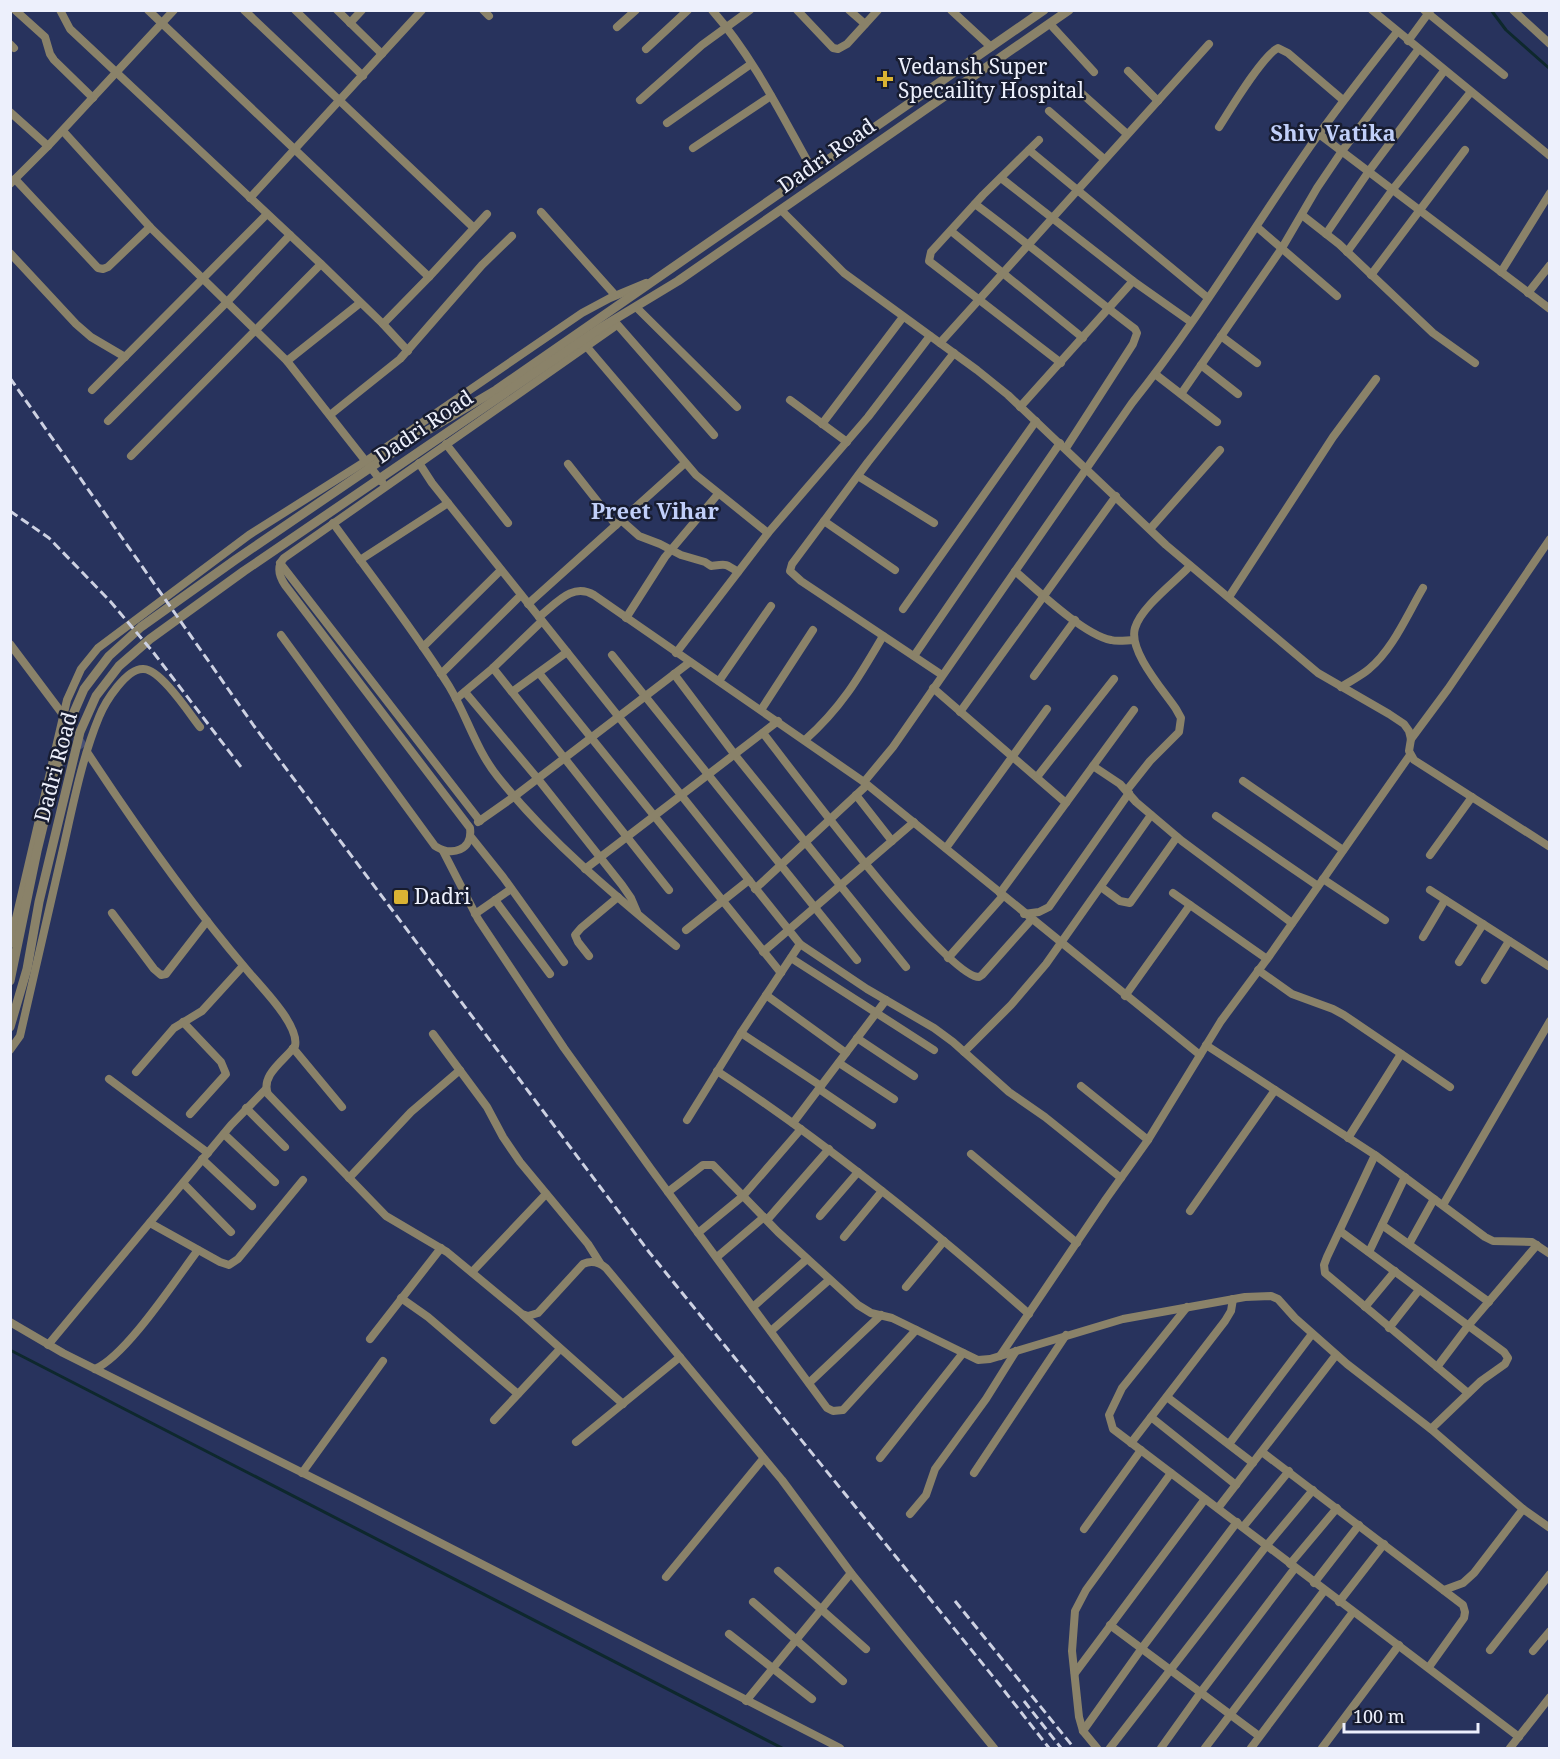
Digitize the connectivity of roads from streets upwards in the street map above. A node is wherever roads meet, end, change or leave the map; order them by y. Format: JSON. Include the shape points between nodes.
{"nodes":[{"id":1,"x":15,"y":10,"type":"edge"},
{"id":2,"x":60,"y":10,"type":"edge"},
{"id":3,"x":148,"y":10,"type":"edge"},
{"id":4,"x":174,"y":10,"type":"edge"},
{"id":5,"x":244,"y":10,"type":"edge"},
{"id":6,"x":295,"y":10,"type":"edge"},
{"id":7,"x":337,"y":10,"type":"edge"},
{"id":8,"x":362,"y":10,"type":"edge"},
{"id":9,"x":422,"y":10,"type":"edge"},
{"id":10,"x":636,"y":10,"type":"edge"},
{"id":11,"x":688,"y":10,"type":"edge"},
{"id":12,"x":712,"y":10,"type":"edge"},
{"id":13,"x":750,"y":10,"type":"edge"},
{"id":14,"x":797,"y":10,"type":"edge"},
{"id":15,"x":849,"y":10,"type":"edge"},
{"id":16,"x":878,"y":10,"type":"edge"},
{"id":17,"x":951,"y":10,"type":"edge"},
{"id":18,"x":1044,"y":10,"type":"edge"},
{"id":19,"x":1069,"y":10,"type":"edge"},
{"id":20,"x":1372,"y":10,"type":"edge"},
{"id":21,"x":1513,"y":10,"type":"edge"},
{"id":22,"x":1428,"y":12,"type":"edge"},
{"id":23,"x":350,"y":23,"type":"junction"},
{"id":24,"x":162,"y":24,"type":"junction"},
{"id":25,"x":866,"y":24,"type":"junction"},
{"id":26,"x":1050,"y":24,"type":"junction"},
{"id":27,"x":618,"y":27,"type":"dead end"},
{"id":28,"x":726,"y":27,"type":"junction"},
{"id":29,"x":1397,"y":32,"type":"junction"},
{"id":30,"x":1408,"y":41,"type":"junction"},
{"id":31,"x":1209,"y":44,"type":"dead end"},
{"id":32,"x":1550,"y":44,"type":"edge"},
{"id":33,"x":991,"y":47,"type":"junction"},
{"id":34,"x":646,"y":49,"type":"dead end"},
{"id":35,"x":1418,"y":50,"type":"junction"},
{"id":36,"x":382,"y":54,"type":"junction"},
{"id":37,"x":751,"y":64,"type":"junction"},
{"id":38,"x":1128,"y":71,"type":"dead end"},
{"id":39,"x":1444,"y":71,"type":"junction"},
{"id":40,"x":1094,"y":72,"type":"dead end"},
{"id":41,"x":117,"y":73,"type":"junction"},
{"id":42,"x":363,"y":75,"type":"junction"},
{"id":43,"x":1504,"y":75,"type":"dead end"},
{"id":44,"x":1079,"y":91,"type":"dead end"},
{"id":45,"x":1470,"y":93,"type":"junction"},
{"id":46,"x":771,"y":96,"type":"junction"},
{"id":47,"x":93,"y":98,"type":"junction"},
{"id":48,"x":640,"y":100,"type":"dead end"},
{"id":49,"x":1343,"y":100,"type":"junction"},
{"id":50,"x":339,"y":101,"type":"junction"},
{"id":51,"x":1158,"y":101,"type":"junction"},
{"id":52,"x":1049,"y":111,"type":"dead end"},
{"id":53,"x":10,"y":112,"type":"edge"},
{"id":54,"x":667,"y":123,"type":"dead end"},
{"id":55,"x":1219,"y":127,"type":"dead end"},
{"id":56,"x":63,"y":130,"type":"junction"},
{"id":57,"x":1127,"y":134,"type":"junction"},
{"id":58,"x":1319,"y":134,"type":"junction"},
{"id":59,"x":1039,"y":140,"type":"dead end"},
{"id":60,"x":48,"y":146,"type":"junction"},
{"id":61,"x":693,"y":148,"type":"dead end"},
{"id":62,"x":295,"y":150,"type":"junction"},
{"id":63,"x":1029,"y":150,"type":"junction"},
{"id":64,"x":1466,"y":150,"type":"dead end"},
{"id":65,"x":1342,"y":151,"type":"junction"},
{"id":66,"x":1550,"y":156,"type":"edge"},
{"id":67,"x":1104,"y":159,"type":"junction"},
{"id":68,"x":813,"y":171,"type":"junction"},
{"id":69,"x":1369,"y":171,"type":"junction"},
{"id":70,"x":1001,"y":178,"type":"junction"},
{"id":71,"x":13,"y":181,"type":"edge"},
{"id":72,"x":1393,"y":189,"type":"junction"},
{"id":73,"x":1076,"y":190,"type":"junction"},
{"id":74,"x":1550,"y":193,"type":"edge"},
{"id":75,"x":250,"y":198,"type":"junction"},
{"id":76,"x":975,"y":204,"type":"junction"},
{"id":77,"x":781,"y":210,"type":"junction"},
{"id":78,"x":1420,"y":210,"type":"junction"},
{"id":79,"x":540,"y":212,"type":"dead end"},
{"id":80,"x":267,"y":214,"type":"junction"},
{"id":81,"x":487,"y":214,"type":"dead end"},
{"id":82,"x":1302,"y":215,"type":"junction"},
{"id":83,"x":1052,"y":218,"type":"junction"},
{"id":84,"x":150,"y":227,"type":"junction"},
{"id":85,"x":1257,"y":227,"type":"junction"},
{"id":86,"x":474,"y":228,"type":"junction"},
{"id":87,"x":951,"y":231,"type":"junction"},
{"id":88,"x":1326,"y":234,"type":"junction"},
{"id":89,"x":290,"y":235,"type":"junction"},
{"id":90,"x":512,"y":236,"type":"dead end"},
{"id":91,"x":1028,"y":244,"type":"junction"},
{"id":92,"x":1282,"y":248,"type":"junction"},
{"id":93,"x":1347,"y":252,"type":"junction"},
{"id":94,"x":10,"y":253,"type":"edge"},
{"id":95,"x":321,"y":264,"type":"junction"},
{"id":96,"x":1550,"y":265,"type":"edge"},
{"id":97,"x":1003,"y":272,"type":"junction"},
{"id":98,"x":1501,"y":272,"type":"junction"},
{"id":99,"x":1371,"y":275,"type":"junction"},
{"id":100,"x":429,"y":277,"type":"junction"},
{"id":101,"x":204,"y":278,"type":"junction"},
{"id":102,"x":658,"y":278,"type":"junction"},
{"id":103,"x":1133,"y":281,"type":"junction"},
{"id":104,"x":1528,"y":293,"type":"junction"},
{"id":105,"x":615,"y":295,"type":"junction"},
{"id":106,"x":1337,"y":296,"type":"dead end"},
{"id":107,"x":1208,"y":298,"type":"junction"},
{"id":108,"x":978,"y":300,"type":"junction"},
{"id":109,"x":226,"y":302,"type":"junction"},
{"id":110,"x":360,"y":303,"type":"junction"},
{"id":111,"x":636,"y":307,"type":"junction"},
{"id":112,"x":1108,"y":309,"type":"junction"},
{"id":113,"x":1550,"y":309,"type":"edge"},
{"id":114,"x":903,"y":317,"type":"junction"},
{"id":115,"x":1191,"y":322,"type":"junction"},
{"id":116,"x":616,"y":323,"type":"junction"},
{"id":117,"x":383,"y":324,"type":"junction"},
{"id":118,"x":256,"y":330,"type":"junction"},
{"id":119,"x":930,"y":336,"type":"junction"},
{"id":120,"x":1221,"y":336,"type":"junction"},
{"id":121,"x":1083,"y":338,"type":"junction"},
{"id":122,"x":940,"y":343,"type":"junction"},
{"id":123,"x":587,"y":347,"type":"junction"},
{"id":124,"x":408,"y":351,"type":"junction"},
{"id":125,"x":954,"y":353,"type":"junction"},
{"id":126,"x":124,"y":357,"type":"junction"},
{"id":127,"x":286,"y":361,"type":"junction"},
{"id":128,"x":1060,"y":363,"type":"junction"},
{"id":129,"x":1257,"y":363,"type":"dead end"},
{"id":130,"x":1475,"y":363,"type":"dead end"},
{"id":131,"x":1201,"y":365,"type":"junction"},
{"id":132,"x":1155,"y":374,"type":"junction"},
{"id":133,"x":1376,"y":379,"type":"dead end"},
{"id":134,"x":92,"y":390,"type":"dead end"},
{"id":135,"x":1181,"y":394,"type":"junction"},
{"id":136,"x":1238,"y":394,"type":"dead end"},
{"id":137,"x":790,"y":400,"type":"dead end"},
{"id":138,"x":737,"y":407,"type":"dead end"},
{"id":139,"x":1020,"y":407,"type":"junction"},
{"id":140,"x":330,"y":415,"type":"junction"},
{"id":141,"x":108,"y":421,"type":"dead end"},
{"id":142,"x":1036,"y":421,"type":"junction"},
{"id":143,"x":1217,"y":423,"type":"dead end"},
{"id":144,"x":822,"y":424,"type":"junction"},
{"id":145,"x":714,"y":435,"type":"dead end"},
{"id":146,"x":847,"y":442,"type":"junction"},
{"id":147,"x":446,"y":444,"type":"junction"},
{"id":148,"x":1063,"y":446,"type":"junction"},
{"id":149,"x":1220,"y":450,"type":"dead end"},
{"id":150,"x":131,"y":456,"type":"dead end"},
{"id":151,"x":366,"y":461,"type":"junction"},
{"id":152,"x":419,"y":463,"type":"junction"},
{"id":153,"x":685,"y":463,"type":"junction"},
{"id":154,"x":568,"y":464,"type":"dead end"},
{"id":155,"x":1088,"y":469,"type":"junction"},
{"id":156,"x":858,"y":476,"type":"junction"},
{"id":157,"x":386,"y":485,"type":"junction"},
{"id":158,"x":718,"y":494,"type":"junction"},
{"id":159,"x":1116,"y":496,"type":"junction"},
{"id":160,"x":448,"y":503,"type":"junction"},
{"id":161,"x":824,"y":521,"type":"junction"},
{"id":162,"x":619,"y":522,"type":"junction"},
{"id":163,"x":333,"y":523,"type":"junction"},
{"id":164,"x":508,"y":523,"type":"dead end"},
{"id":165,"x":934,"y":523,"type":"dead end"},
{"id":166,"x":1150,"y":529,"type":"junction"},
{"id":167,"x":768,"y":533,"type":"junction"},
{"id":168,"x":1550,"y":539,"type":"edge"},
{"id":169,"x":670,"y":550,"type":"junction"},
{"id":170,"x":360,"y":560,"type":"junction"},
{"id":171,"x":280,"y":563,"type":"junction"},
{"id":172,"x":1190,"y":566,"type":"junction"},
{"id":173,"x":501,"y":570,"type":"junction"},
{"id":174,"x":895,"y":570,"type":"dead end"},
{"id":175,"x":1015,"y":571,"type":"junction"},
{"id":176,"x":738,"y":572,"type":"junction"},
{"id":177,"x":1423,"y":588,"type":"dead end"},
{"id":178,"x":521,"y":595,"type":"junction"},
{"id":179,"x":1044,"y":595,"type":"junction"},
{"id":180,"x":1229,"y":597,"type":"junction"},
{"id":181,"x":528,"y":604,"type":"junction"},
{"id":182,"x":771,"y":606,"type":"dead end"},
{"id":183,"x":903,"y":609,"type":"dead end"},
{"id":184,"x":627,"y":618,"type":"junction"},
{"id":185,"x":541,"y":619,"type":"junction"},
{"id":186,"x":1075,"y":620,"type":"junction"},
{"id":187,"x":813,"y":630,"type":"dead end"},
{"id":188,"x":280,"y":635,"type":"dead end"},
{"id":189,"x":883,"y":636,"type":"junction"},
{"id":190,"x":1134,"y":640,"type":"junction"},
{"id":191,"x":10,"y":644,"type":"edge"},
{"id":192,"x":423,"y":647,"type":"junction"},
{"id":193,"x":567,"y":652,"type":"junction"},
{"id":194,"x":676,"y":652,"type":"junction"},
{"id":195,"x":612,"y":655,"type":"dead end"},
{"id":196,"x":914,"y":656,"type":"junction"},
{"id":197,"x":690,"y":662,"type":"junction"},
{"id":198,"x":493,"y":668,"type":"junction"},
{"id":199,"x":539,"y":673,"type":"junction"},
{"id":200,"x":441,"y":674,"type":"junction"},
{"id":201,"x":674,"y":674,"type":"junction"},
{"id":202,"x":942,"y":675,"type":"junction"},
{"id":203,"x":1034,"y":676,"type":"dead end"},
{"id":204,"x":1114,"y":679,"type":"dead end"},
{"id":205,"x":719,"y":681,"type":"junction"},
{"id":206,"x":1341,"y":687,"type":"junction"},
{"id":207,"x":933,"y":688,"type":"junction"},
{"id":208,"x":465,"y":692,"type":"junction"},
{"id":209,"x":512,"y":692,"type":"junction"},
{"id":210,"x":646,"y":696,"type":"junction"},
{"id":211,"x":456,"y":699,"type":"junction"},
{"id":212,"x":1047,"y":709,"type":"dead end"},
{"id":213,"x":761,"y":710,"type":"junction"},
{"id":214,"x":1134,"y":710,"type":"dead end"},
{"id":215,"x":61,"y":712,"type":"tunnel mouth"},
{"id":216,"x":960,"y":712,"type":"junction"},
{"id":217,"x":619,"y":717,"type":"junction"},
{"id":218,"x":778,"y":721,"type":"junction"},
{"id":219,"x":200,"y":727,"type":"dead end"},
{"id":220,"x":763,"y":733,"type":"junction"},
{"id":221,"x":592,"y":737,"type":"junction"},
{"id":222,"x":1411,"y":739,"type":"junction"},
{"id":223,"x":805,"y":740,"type":"junction"},
{"id":224,"x":87,"y":752,"type":"junction"},
{"id":225,"x":735,"y":755,"type":"junction"},
{"id":226,"x":1410,"y":755,"type":"junction"},
{"id":227,"x":1013,"y":756,"type":"junction"},
{"id":228,"x":565,"y":759,"type":"junction"},
{"id":229,"x":1093,"y":766,"type":"junction"},
{"id":230,"x":709,"y":776,"type":"junction"},
{"id":231,"x":1037,"y":777,"type":"junction"},
{"id":232,"x":538,"y":779,"type":"junction"},
{"id":233,"x":1243,"y":781,"type":"dead end"},
{"id":234,"x":866,"y":783,"type":"junction"},
{"id":235,"x":1128,"y":791,"type":"junction"},
{"id":236,"x":856,"y":795,"type":"junction"},
{"id":237,"x":515,"y":796,"type":"junction"},
{"id":238,"x":682,"y":796,"type":"junction"},
{"id":239,"x":1472,"y":797,"type":"junction"},
{"id":240,"x":1066,"y":804,"type":"junction"},
{"id":241,"x":1151,"y":815,"type":"junction"},
{"id":242,"x":1216,"y":816,"type":"dead end"},
{"id":243,"x":654,"y":818,"type":"junction"},
{"id":244,"x":830,"y":819,"type":"junction"},
{"id":245,"x":480,"y":821,"type":"junction"},
{"id":246,"x":914,"y":822,"type":"junction"},
{"id":247,"x":471,"y":828,"type":"junction"},
{"id":248,"x":471,"y":837,"type":"junction"},
{"id":249,"x":628,"y":837,"type":"junction"},
{"id":250,"x":1177,"y":837,"type":"junction"},
{"id":251,"x":892,"y":841,"type":"junction"},
{"id":252,"x":806,"y":842,"type":"junction"},
{"id":253,"x":1550,"y":847,"type":"edge"},
{"id":254,"x":946,"y":848,"type":"junction"},
{"id":255,"x":442,"y":850,"type":"junction"},
{"id":256,"x":1343,"y":850,"type":"junction"},
{"id":257,"x":1430,"y":855,"type":"dead end"},
{"id":258,"x":600,"y":858,"type":"junction"},
{"id":259,"x":867,"y":863,"type":"junction"},
{"id":260,"x":781,"y":865,"type":"junction"},
{"id":261,"x":585,"y":869,"type":"junction"},
{"id":262,"x":749,"y":880,"type":"junction"},
{"id":263,"x":1321,"y":883,"type":"junction"},
{"id":264,"x":840,"y":885,"type":"junction"},
{"id":265,"x":1101,"y":887,"type":"junction"},
{"id":266,"x":511,"y":889,"type":"junction"},
{"id":267,"x":755,"y":889,"type":"junction"},
{"id":268,"x":669,"y":890,"type":"dead end"},
{"id":269,"x":1430,"y":890,"type":"dead end"},
{"id":270,"x":1173,"y":893,"type":"dead end"},
{"id":271,"x":1001,"y":895,"type":"junction"},
{"id":272,"x":618,"y":897,"type":"junction"},
{"id":273,"x":495,"y":900,"type":"junction"},
{"id":274,"x":1445,"y":900,"type":"junction"},
{"id":275,"x":722,"y":901,"type":"junction"},
{"id":276,"x":1190,"y":905,"type":"junction"},
{"id":277,"x":815,"y":908,"type":"junction"},
{"id":278,"x":112,"y":913,"type":"dead end"},
{"id":279,"x":475,"y":914,"type":"junction"},
{"id":280,"x":638,"y":914,"type":"junction"},
{"id":281,"x":1024,"y":914,"type":"junction"},
{"id":282,"x":1031,"y":920,"type":"junction"},
{"id":283,"x":1384,"y":920,"type":"dead end"},
{"id":284,"x":207,"y":921,"type":"junction"},
{"id":285,"x":1292,"y":924,"type":"junction"},
{"id":286,"x":1483,"y":924,"type":"junction"},
{"id":287,"x":686,"y":930,"type":"dead end"},
{"id":288,"x":788,"y":930,"type":"junction"},
{"id":289,"x":1423,"y":937,"type":"dead end"},
{"id":290,"x":1509,"y":941,"type":"junction"},
{"id":291,"x":10,"y":944,"type":"edge"},
{"id":292,"x":800,"y":944,"type":"junction"},
{"id":293,"x":1062,"y":945,"type":"junction"},
{"id":294,"x":676,"y":946,"type":"dead end"},
{"id":295,"x":763,"y":952,"type":"junction"},
{"id":296,"x":589,"y":956,"type":"dead end"},
{"id":297,"x":948,"y":957,"type":"junction"},
{"id":298,"x":791,"y":958,"type":"junction"},
{"id":299,"x":1267,"y":958,"type":"junction"},
{"id":300,"x":857,"y":960,"type":"dead end"},
{"id":301,"x":564,"y":962,"type":"dead end"},
{"id":302,"x":1459,"y":962,"type":"dead end"},
{"id":303,"x":243,"y":966,"type":"junction"},
{"id":304,"x":906,"y":967,"type":"dead end"},
{"id":305,"x":1550,"y":967,"type":"edge"},
{"id":306,"x":1258,"y":970,"type":"junction"},
{"id":307,"x":781,"y":973,"type":"junction"},
{"id":308,"x":550,"y":974,"type":"dead end"},
{"id":309,"x":1485,"y":980,"type":"dead end"},
{"id":310,"x":10,"y":981,"type":"edge"},
{"id":311,"x":766,"y":995,"type":"junction"},
{"id":312,"x":1125,"y":996,"type":"junction"},
{"id":313,"x":886,"y":1000,"type":"junction"},
{"id":314,"x":876,"y":1013,"type":"junction"},
{"id":315,"x":1550,"y":1021,"type":"edge"},
{"id":316,"x":183,"y":1022,"type":"junction"},
{"id":317,"x":10,"y":1027,"type":"edge"},
{"id":318,"x":741,"y":1032,"type":"junction"},
{"id":319,"x":433,"y":1034,"type":"dead end"},
{"id":320,"x":857,"y":1038,"type":"junction"},
{"id":321,"x":1206,"y":1045,"type":"junction"},
{"id":322,"x":293,"y":1048,"type":"junction"},
{"id":323,"x":10,"y":1050,"type":"edge"},
{"id":324,"x":934,"y":1050,"type":"dead end"},
{"id":325,"x":846,"y":1053,"type":"junction"},
{"id":326,"x":964,"y":1053,"type":"junction"},
{"id":327,"x":1401,"y":1054,"type":"junction"},
{"id":328,"x":1200,"y":1055,"type":"junction"},
{"id":329,"x":838,"y":1063,"type":"junction"},
{"id":330,"x":460,"y":1070,"type":"junction"},
{"id":331,"x":717,"y":1071,"type":"junction"},
{"id":332,"x":136,"y":1072,"type":"dead end"},
{"id":333,"x":914,"y":1076,"type":"dead end"},
{"id":334,"x":109,"y":1079,"type":"dead end"},
{"id":335,"x":1081,"y":1086,"type":"dead end"},
{"id":336,"x":1450,"y":1087,"type":"dead end"},
{"id":337,"x":820,"y":1088,"type":"junction"},
{"id":338,"x":266,"y":1089,"type":"junction"},
{"id":339,"x":1275,"y":1090,"type":"junction"},
{"id":340,"x":894,"y":1099,"type":"dead end"},
{"id":341,"x":342,"y":1107,"type":"dead end"},
{"id":342,"x":246,"y":1108,"type":"junction"},
{"id":343,"x":190,"y":1114,"type":"dead end"},
{"id":344,"x":687,"y":1120,"type":"dead end"},
{"id":345,"x":794,"y":1123,"type":"junction"},
{"id":346,"x":872,"y":1125,"type":"dead end"},
{"id":347,"x":801,"y":1129,"type":"junction"},
{"id":348,"x":224,"y":1134,"type":"junction"},
{"id":349,"x":1348,"y":1138,"type":"junction"},
{"id":350,"x":1148,"y":1140,"type":"junction"},
{"id":351,"x":285,"y":1147,"type":"dead end"},
{"id":352,"x":829,"y":1149,"type":"junction"},
{"id":353,"x":971,"y":1154,"type":"dead end"},
{"id":354,"x":1375,"y":1155,"type":"junction"},
{"id":355,"x":205,"y":1156,"type":"junction"},
{"id":356,"x":858,"y":1172,"type":"junction"},
{"id":357,"x":1405,"y":1177,"type":"junction"},
{"id":358,"x":349,"y":1178,"type":"junction"},
{"id":359,"x":1121,"y":1178,"type":"junction"},
{"id":360,"x":303,"y":1180,"type":"dead end"},
{"id":361,"x":275,"y":1182,"type":"dead end"},
{"id":362,"x":183,"y":1183,"type":"junction"},
{"id":363,"x":882,"y":1191,"type":"junction"},
{"id":364,"x":668,"y":1192,"type":"junction"},
{"id":365,"x":546,"y":1194,"type":"junction"},
{"id":366,"x":743,"y":1196,"type":"junction"},
{"id":367,"x":1434,"y":1199,"type":"junction"},
{"id":368,"x":1443,"y":1205,"type":"junction"},
{"id":369,"x":252,"y":1206,"type":"dead end"},
{"id":370,"x":1190,"y":1211,"type":"dead end"},
{"id":371,"x":820,"y":1216,"type":"dead end"},
{"id":372,"x":765,"y":1219,"type":"junction"},
{"id":373,"x":150,"y":1222,"type":"junction"},
{"id":374,"x":1382,"y":1225,"type":"junction"},
{"id":375,"x":1340,"y":1231,"type":"junction"},
{"id":376,"x":231,"y":1232,"type":"dead end"},
{"id":377,"x":699,"y":1233,"type":"junction"},
{"id":378,"x":843,"y":1237,"type":"dead end"},
{"id":379,"x":944,"y":1241,"type":"junction"},
{"id":380,"x":1077,"y":1243,"type":"junction"},
{"id":381,"x":1409,"y":1244,"type":"junction"},
{"id":382,"x":1537,"y":1245,"type":"junction"},
{"id":383,"x":441,"y":1248,"type":"junction"},
{"id":384,"x":198,"y":1250,"type":"junction"},
{"id":385,"x":1369,"y":1252,"type":"junction"},
{"id":386,"x":1550,"y":1254,"type":"edge"},
{"id":387,"x":717,"y":1257,"type":"junction"},
{"id":388,"x":807,"y":1259,"type":"junction"},
{"id":389,"x":600,"y":1263,"type":"junction"},
{"id":390,"x":1395,"y":1271,"type":"junction"},
{"id":391,"x":472,"y":1272,"type":"junction"},
{"id":392,"x":829,"y":1280,"type":"junction"},
{"id":393,"x":906,"y":1287,"type":"dead end"},
{"id":394,"x":1419,"y":1290,"type":"junction"},
{"id":395,"x":401,"y":1298,"type":"junction"},
{"id":396,"x":1233,"y":1299,"type":"junction"},
{"id":397,"x":1489,"y":1302,"type":"junction"},
{"id":398,"x":753,"y":1306,"type":"junction"},
{"id":399,"x":1187,"y":1307,"type":"junction"},
{"id":400,"x":1365,"y":1307,"type":"junction"},
{"id":401,"x":522,"y":1314,"type":"junction"},
{"id":402,"x":1029,"y":1314,"type":"junction"},
{"id":403,"x":881,"y":1315,"type":"junction"},
{"id":404,"x":10,"y":1322,"type":"edge"},
{"id":405,"x":1468,"y":1326,"type":"junction"},
{"id":406,"x":1389,"y":1328,"type":"junction"},
{"id":407,"x":916,"y":1330,"type":"junction"},
{"id":408,"x":771,"y":1331,"type":"junction"},
{"id":409,"x":1312,"y":1334,"type":"junction"},
{"id":410,"x":1066,"y":1335,"type":"junction"},
{"id":411,"x":370,"y":1338,"type":"dead end"},
{"id":412,"x":48,"y":1345,"type":"junction"},
{"id":413,"x":560,"y":1349,"type":"junction"},
{"id":414,"x":1016,"y":1351,"type":"junction"},
{"id":415,"x":963,"y":1353,"type":"junction"},
{"id":416,"x":1336,"y":1355,"type":"junction"},
{"id":417,"x":1000,"y":1356,"type":"junction"},
{"id":418,"x":680,"y":1357,"type":"junction"},
{"id":419,"x":383,"y":1361,"type":"dead end"},
{"id":420,"x":1437,"y":1367,"type":"junction"},
{"id":421,"x":95,"y":1369,"type":"junction"},
{"id":422,"x":809,"y":1383,"type":"junction"},
{"id":423,"x":1468,"y":1393,"type":"junction"},
{"id":424,"x":518,"y":1394,"type":"junction"},
{"id":425,"x":1167,"y":1396,"type":"junction"},
{"id":426,"x":622,"y":1404,"type":"junction"},
{"id":427,"x":1150,"y":1417,"type":"junction"},
{"id":428,"x":494,"y":1420,"type":"dead end"},
{"id":429,"x":1431,"y":1429,"type":"junction"},
{"id":430,"x":576,"y":1442,"type":"dead end"},
{"id":431,"x":1131,"y":1443,"type":"junction"},
{"id":432,"x":1229,"y":1444,"type":"junction"},
{"id":433,"x":1141,"y":1450,"type":"junction"},
{"id":434,"x":1262,"y":1452,"type":"junction"},
{"id":435,"x":880,"y":1458,"type":"dead end"},
{"id":436,"x":763,"y":1459,"type":"junction"},
{"id":437,"x":1253,"y":1463,"type":"junction"},
{"id":438,"x":1289,"y":1471,"type":"junction"},
{"id":439,"x":302,"y":1473,"type":"junction"},
{"id":440,"x":974,"y":1473,"type":"dead end"},
{"id":441,"x":1171,"y":1473,"type":"junction"},
{"id":442,"x":1236,"y":1485,"type":"junction"},
{"id":443,"x":1313,"y":1490,"type":"junction"},
{"id":444,"x":1205,"y":1499,"type":"junction"},
{"id":445,"x":1218,"y":1508,"type":"junction"},
{"id":446,"x":1337,"y":1508,"type":"junction"},
{"id":447,"x":1523,"y":1509,"type":"junction"},
{"id":448,"x":910,"y":1514,"type":"dead end"},
{"id":449,"x":1240,"y":1525,"type":"junction"},
{"id":450,"x":1359,"y":1525,"type":"junction"},
{"id":451,"x":1550,"y":1528,"type":"edge"},
{"id":452,"x":1084,"y":1529,"type":"dead end"},
{"id":453,"x":1384,"y":1544,"type":"junction"},
{"id":454,"x":1267,"y":1545,"type":"junction"},
{"id":455,"x":1293,"y":1566,"type":"junction"},
{"id":456,"x":778,"y":1571,"type":"dead end"},
{"id":457,"x":851,"y":1573,"type":"junction"},
{"id":458,"x":1550,"y":1575,"type":"edge"},
{"id":459,"x":666,"y":1577,"type":"dead end"},
{"id":460,"x":1314,"y":1583,"type":"junction"},
{"id":461,"x":1444,"y":1590,"type":"junction"},
{"id":462,"x":1324,"y":1591,"type":"junction"},
{"id":463,"x":753,"y":1602,"type":"dead end"},
{"id":464,"x":1340,"y":1602,"type":"junction"},
{"id":465,"x":821,"y":1609,"type":"junction"},
{"id":466,"x":1353,"y":1612,"type":"junction"},
{"id":467,"x":1110,"y":1625,"type":"junction"},
{"id":468,"x":1550,"y":1631,"type":"edge"},
{"id":469,"x":729,"y":1634,"type":"dead end"},
{"id":470,"x":797,"y":1638,"type":"junction"},
{"id":471,"x":1399,"y":1645,"type":"junction"},
{"id":472,"x":1142,"y":1648,"type":"junction"},
{"id":473,"x":866,"y":1649,"type":"dead end"},
{"id":474,"x":1490,"y":1650,"type":"dead end"},
{"id":475,"x":1533,"y":1651,"type":"dead end"},
{"id":476,"x":1429,"y":1667,"type":"junction"},
{"id":477,"x":773,"y":1668,"type":"junction"},
{"id":478,"x":1172,"y":1670,"type":"junction"},
{"id":479,"x":1074,"y":1673,"type":"junction"},
{"id":480,"x":843,"y":1681,"type":"dead end"},
{"id":481,"x":1201,"y":1692,"type":"junction"},
{"id":482,"x":1550,"y":1697,"type":"edge"},
{"id":483,"x":812,"y":1699,"type":"dead end"},
{"id":484,"x":746,"y":1701,"type":"junction"},
{"id":485,"x":1230,"y":1715,"type":"junction"},
{"id":486,"x":1083,"y":1731,"type":"junction"},
{"id":487,"x":1259,"y":1736,"type":"junction"},
{"id":488,"x":1519,"y":1737,"type":"junction"},
{"id":489,"x":840,"y":1749,"type":"edge"},
{"id":490,"x":994,"y":1749,"type":"edge"},
{"id":491,"x":1097,"y":1749,"type":"edge"},
{"id":492,"x":1110,"y":1749,"type":"edge"},
{"id":493,"x":1161,"y":1749,"type":"edge"},
{"id":494,"x":1205,"y":1749,"type":"edge"},
{"id":495,"x":1251,"y":1749,"type":"edge"},
{"id":496,"x":1322,"y":1749,"type":"edge"},
{"id":497,"x":1510,"y":1749,"type":"edge"}],
"edges":[{"from":1,"to":47,"type":"street","via":[[45,37],[54,60]]},
{"from":2,"to":41,"type":"street","via":[[70,29]]},
{"from":3,"to":24,"type":"street"},
{"from":4,"to":24,"type":"street"},
{"from":5,"to":50,"type":"street"},
{"from":6,"to":42,"type":"street"},
{"from":7,"to":23,"type":"street"},
{"from":8,"to":23,"type":"street"},
{"from":9,"to":36,"type":"street"},
{"from":10,"to":27,"type":"street"},
{"from":11,"to":34,"type":"street"},
{"from":12,"to":28,"type":"street"},
{"from":13,"to":28,"type":"street"},
{"from":14,"to":25,"type":"street","via":[[837,49]]},
{"from":15,"to":25,"type":"street"},
{"from":16,"to":25,"type":"street"},
{"from":17,"to":33,"type":"street"},
{"from":18,"to":33,"type":"street","name":"Dadri Road"},
{"from":19,"to":26,"type":"street","name":"Dadri Road"},
{"from":20,"to":29,"type":"street"},
{"from":21,"to":32,"type":"street"},
{"from":22,"to":30,"type":"street"},
{"from":22,"to":43,"type":"street"},
{"from":23,"to":36,"type":"street"},
{"from":24,"to":41,"type":"street"},
{"from":24,"to":62,"type":"street"},
{"from":26,"to":40,"type":"street"},
{"from":26,"to":77,"type":"street","name":"Dadri Road"},
{"from":28,"to":37,"type":"street"},
{"from":28,"to":48,"type":"street"},
{"from":29,"to":30,"type":"street"},
{"from":29,"to":49,"type":"street"},
{"from":30,"to":35,"type":"street"},
{"from":31,"to":51,"type":"street"},
{"from":33,"to":68,"type":"street","name":"Dadri Road"},
{"from":35,"to":39,"type":"street"},
{"from":35,"to":65,"type":"street"},
{"from":36,"to":42,"type":"street"},
{"from":37,"to":46,"type":"street"},
{"from":37,"to":54,"type":"street"},
{"from":38,"to":51,"type":"street"},
{"from":39,"to":45,"type":"street"},
{"from":39,"to":69,"type":"street"},
{"from":41,"to":47,"type":"street"},
{"from":41,"to":75,"type":"street"},
{"from":42,"to":50,"type":"street"},
{"from":44,"to":57,"type":"street"},
{"from":45,"to":66,"type":"street"},
{"from":45,"to":72,"type":"street"},
{"from":46,"to":61,"type":"street"},
{"from":46,"to":68,"type":"street"},
{"from":47,"to":56,"type":"street"},
{"from":49,"to":55,"type":"street","via":[[1278,48],[1258,69]]},
{"from":49,"to":58,"type":"street"},
{"from":50,"to":62,"type":"street"},
{"from":50,"to":86,"type":"street"},
{"from":51,"to":57,"type":"street"},
{"from":52,"to":67,"type":"street"},
{"from":53,"to":60,"type":"street"},
{"from":56,"to":60,"type":"street"},
{"from":56,"to":84,"type":"street"},
{"from":57,"to":67,"type":"street"},
{"from":58,"to":65,"type":"street"},
{"from":58,"to":85,"type":"street"},
{"from":59,"to":63,"type":"street"},
{"from":60,"to":71,"type":"street"},
{"from":62,"to":75,"type":"street"},
{"from":62,"to":100,"type":"street"},
{"from":63,"to":70,"type":"street"},
{"from":63,"to":73,"type":"street"},
{"from":64,"to":78,"type":"street"},
{"from":65,"to":69,"type":"street"},
{"from":65,"to":82,"type":"street"},
{"from":67,"to":73,"type":"street"},
{"from":68,"to":102,"type":"street","name":"Dadri Road"},
{"from":69,"to":72,"type":"street"},
{"from":69,"to":88,"type":"street"},
{"from":70,"to":76,"type":"street"},
{"from":70,"to":83,"type":"street"},
{"from":71,"to":84,"type":"street","via":[[98,268],[108,267]]},
{"from":72,"to":78,"type":"street"},
{"from":72,"to":93,"type":"street"},
{"from":73,"to":83,"type":"street"},
{"from":73,"to":107,"type":"street"},
{"from":74,"to":98,"type":"street"},
{"from":75,"to":80,"type":"street"},
{"from":76,"to":87,"type":"street"},
{"from":76,"to":91,"type":"street"},
{"from":77,"to":111,"type":"street","name":"Dadri Road"},
{"from":77,"to":114,"type":"street","via":[[844,273]]},
{"from":78,"to":98,"type":"street"},
{"from":78,"to":99,"type":"street"},
{"from":79,"to":105,"type":"street"},
{"from":80,"to":89,"type":"street"},
{"from":80,"to":101,"type":"street"},
{"from":81,"to":86,"type":"street"},
{"from":82,"to":88,"type":"street"},
{"from":82,"to":92,"type":"street"},
{"from":83,"to":91,"type":"street"},
{"from":83,"to":103,"type":"street"},
{"from":84,"to":101,"type":"street"},
{"from":85,"to":92,"type":"street"},
{"from":85,"to":107,"type":"street"},
{"from":86,"to":100,"type":"street"},
{"from":87,"to":97,"type":"street"},
{"from":87,"to":108,"type":"street","via":[[931,252],[929,261]]},
{"from":88,"to":93,"type":"street"},
{"from":89,"to":95,"type":"street"},
{"from":89,"to":109,"type":"street"},
{"from":90,"to":124,"type":"street"},
{"from":91,"to":97,"type":"street"},
{"from":91,"to":112,"type":"street"},
{"from":92,"to":106,"type":"street"},
{"from":92,"to":120,"type":"street"},
{"from":93,"to":99,"type":"street"},
{"from":94,"to":126,"type":"street","via":[[76,324]]},
{"from":95,"to":110,"type":"street"},
{"from":95,"to":118,"type":"street"},
{"from":96,"to":104,"type":"street"},
{"from":97,"to":108,"type":"street"},
{"from":97,"to":121,"type":"street"},
{"from":98,"to":104,"type":"street"},
{"from":99,"to":130,"type":"street","via":[[1432,333]]},
{"from":100,"to":117,"type":"street"},
{"from":101,"to":109,"type":"street"},
{"from":101,"to":126,"type":"street"},
{"from":102,"to":105,"type":"street"},
{"from":102,"to":310,"type":"street","name":"Dadri Road","via":[[496,390],[408,442],[236,560],[141,627],[109,656],[84,689],[67,728]]},
{"from":103,"to":112,"type":"street"},
{"from":103,"to":115,"type":"street"},
{"from":104,"to":113,"type":"street"},
{"from":105,"to":151,"type":"street","via":[[582,313]]},
{"from":107,"to":115,"type":"street"},
{"from":108,"to":122,"type":"street"},
{"from":108,"to":128,"type":"street"},
{"from":109,"to":118,"type":"street"},
{"from":109,"to":141,"type":"street"},
{"from":110,"to":117,"type":"street"},
{"from":110,"to":127,"type":"street"},
{"from":111,"to":116,"type":"street","name":"Dadri Road"},
{"from":111,"to":138,"type":"street"},
{"from":112,"to":121,"type":"street"},
{"from":112,"to":148,"type":"street","via":[[1135,329],[1136,337]]},
{"from":114,"to":119,"type":"street"},
{"from":114,"to":144,"type":"street"},
{"from":115,"to":132,"type":"street"},
{"from":116,"to":123,"type":"street"},
{"from":116,"to":145,"type":"street"},
{"from":116,"to":317,"type":"street","name":"Dadri Road","via":[[602,327],[244,571],[119,666],[96,696],[80,732],[27,969]]},
{"from":117,"to":124,"type":"street"},
{"from":118,"to":127,"type":"street"},
{"from":118,"to":150,"type":"street"},
{"from":119,"to":122,"type":"street"},
{"from":119,"to":146,"type":"street"},
{"from":120,"to":129,"type":"street"},
{"from":120,"to":131,"type":"street"},
{"from":121,"to":128,"type":"street"},
{"from":122,"to":125,"type":"street"},
{"from":123,"to":147,"type":"street"},
{"from":123,"to":153,"type":"street"},
{"from":124,"to":140,"type":"street"},
{"from":125,"to":139,"type":"street"},
{"from":125,"to":156,"type":"street"},
{"from":126,"to":134,"type":"street"},
{"from":127,"to":140,"type":"street"},
{"from":128,"to":139,"type":"street"},
{"from":131,"to":135,"type":"street"},
{"from":131,"to":136,"type":"street"},
{"from":132,"to":135,"type":"street"},
{"from":132,"to":155,"type":"street"},
{"from":133,"to":180,"type":"street","via":[[1333,437]]},
{"from":135,"to":143,"type":"street"},
{"from":137,"to":144,"type":"street"},
{"from":139,"to":142,"type":"street"},
{"from":140,"to":151,"type":"street"},
{"from":142,"to":148,"type":"street"},
{"from":142,"to":183,"type":"street"},
{"from":144,"to":146,"type":"street"},
{"from":146,"to":167,"type":"street"},
{"from":147,"to":152,"type":"street"},
{"from":147,"to":164,"type":"street"},
{"from":148,"to":155,"type":"street"},
{"from":148,"to":196,"type":"street"},
{"from":149,"to":166,"type":"street"},
{"from":151,"to":157,"type":"street"},
{"from":151,"to":291,"type":"street","via":[[249,535],[111,637],[81,669],[67,700]]},
{"from":152,"to":157,"type":"street"},
{"from":152,"to":160,"type":"street"},
{"from":153,"to":158,"type":"street"},
{"from":153,"to":162,"type":"street"},
{"from":154,"to":162,"type":"street"},
{"from":155,"to":159,"type":"street"},
{"from":155,"to":175,"type":"street"},
{"from":156,"to":161,"type":"street"},
{"from":156,"to":165,"type":"street"},
{"from":157,"to":163,"type":"street"},
{"from":158,"to":167,"type":"street"},
{"from":158,"to":169,"type":"street"},
{"from":159,"to":166,"type":"street"},
{"from":159,"to":179,"type":"street"},
{"from":160,"to":170,"type":"street"},
{"from":160,"to":173,"type":"street"},
{"from":161,"to":174,"type":"street"},
{"from":161,"to":189,"type":"street","via":[[790,571]]},
{"from":162,"to":169,"type":"street"},
{"from":162,"to":181,"type":"street"},
{"from":163,"to":170,"type":"street"},
{"from":163,"to":171,"type":"street"},
{"from":166,"to":172,"type":"street"},
{"from":167,"to":176,"type":"street"},
{"from":168,"to":222,"type":"street"},
{"from":169,"to":176,"type":"street","via":[[711,566],[727,564]]},
{"from":169,"to":184,"type":"street"},
{"from":170,"to":192,"type":"street"},
{"from":171,"to":245,"type":"street"},
{"from":171,"to":247,"type":"street","via":[[285,585]]},
{"from":172,"to":180,"type":"street"},
{"from":172,"to":190,"type":"street","via":[[1144,611],[1134,630]]},
{"from":173,"to":178,"type":"street"},
{"from":173,"to":192,"type":"street"},
{"from":175,"to":179,"type":"street"},
{"from":175,"to":202,"type":"street"},
{"from":176,"to":194,"type":"street"},
{"from":177,"to":206,"type":"street","via":[[1381,656]]},
{"from":178,"to":181,"type":"street"},
{"from":178,"to":200,"type":"street"},
{"from":179,"to":186,"type":"street"},
{"from":179,"to":216,"type":"street"},
{"from":180,"to":206,"type":"street","via":[[1318,673]]},
{"from":181,"to":185,"type":"street"},
{"from":182,"to":205,"type":"street"},
{"from":184,"to":185,"type":"street","via":[[582,590],[569,593]]},
{"from":184,"to":194,"type":"street"},
{"from":185,"to":193,"type":"street"},
{"from":185,"to":198,"type":"street"},
{"from":186,"to":190,"type":"street","via":[[1110,640]]},
{"from":186,"to":203,"type":"street"},
{"from":187,"to":213,"type":"street"},
{"from":188,"to":255,"type":"street","via":[[435,846]]},
{"from":189,"to":196,"type":"street"},
{"from":189,"to":223,"type":"street","via":[[835,711]]},
{"from":190,"to":235,"type":"street","via":[[1149,671],[1181,718],[1181,725],[1175,738],[1150,761]]},
{"from":191,"to":215,"type":"street"},
{"from":192,"to":200,"type":"street"},
{"from":193,"to":199,"type":"street"},
{"from":193,"to":217,"type":"street"},
{"from":194,"to":197,"type":"street"},
{"from":195,"to":210,"type":"street"},
{"from":196,"to":202,"type":"street"},
{"from":197,"to":201,"type":"street"},
{"from":197,"to":205,"type":"street"},
{"from":198,"to":208,"type":"street"},
{"from":198,"to":209,"type":"street"},
{"from":199,"to":209,"type":"street"},
{"from":199,"to":221,"type":"street"},
{"from":200,"to":211,"type":"street"},
{"from":201,"to":210,"type":"street"},
{"from":201,"to":225,"type":"street"},
{"from":202,"to":207,"type":"street"},
{"from":204,"to":231,"type":"street"},
{"from":205,"to":213,"type":"street"},
{"from":206,"to":222,"type":"street","via":[[1398,719]]},
{"from":207,"to":216,"type":"street"},
{"from":207,"to":234,"type":"street"},
{"from":208,"to":211,"type":"street"},
{"from":208,"to":232,"type":"street"},
{"from":209,"to":228,"type":"street"},
{"from":210,"to":217,"type":"street"},
{"from":210,"to":230,"type":"street"},
{"from":211,"to":237,"type":"street","via":[[487,762]]},
{"from":212,"to":227,"type":"street"},
{"from":213,"to":218,"type":"street"},
{"from":214,"to":229,"type":"street"},
{"from":216,"to":227,"type":"street"},
{"from":217,"to":221,"type":"street"},
{"from":217,"to":238,"type":"street"},
{"from":218,"to":220,"type":"street"},
{"from":218,"to":223,"type":"street"},
{"from":219,"to":224,"type":"street","via":[[154,672],[139,669],[107,700]]},
{"from":220,"to":225,"type":"street"},
{"from":220,"to":244,"type":"street"},
{"from":221,"to":228,"type":"street"},
{"from":221,"to":243,"type":"street"},
{"from":222,"to":226,"type":"street"},
{"from":223,"to":234,"type":"street"},
{"from":224,"to":284,"type":"street","via":[[142,836]]},
{"from":224,"to":323,"type":"street","via":[[20,1036]]},
{"from":225,"to":230,"type":"street"},
{"from":225,"to":252,"type":"street"},
{"from":226,"to":239,"type":"street"},
{"from":226,"to":256,"type":"street"},
{"from":227,"to":231,"type":"street"},
{"from":227,"to":254,"type":"street"},
{"from":228,"to":232,"type":"street"},
{"from":228,"to":249,"type":"street"},
{"from":229,"to":235,"type":"street"},
{"from":229,"to":240,"type":"street"},
{"from":230,"to":238,"type":"street"},
{"from":230,"to":260,"type":"street"},
{"from":231,"to":240,"type":"street"},
{"from":232,"to":237,"type":"street"},
{"from":232,"to":258,"type":"street"},
{"from":233,"to":256,"type":"street"},
{"from":234,"to":236,"type":"street"},
{"from":234,"to":246,"type":"street"},
{"from":235,"to":241,"type":"street"},
{"from":235,"to":281,"type":"street","via":[[1048,907]]},
{"from":236,"to":244,"type":"street"},
{"from":236,"to":251,"type":"street"},
{"from":237,"to":245,"type":"street"},
{"from":237,"to":261,"type":"street"},
{"from":238,"to":243,"type":"street"},
{"from":238,"to":262,"type":"street"},
{"from":239,"to":253,"type":"street"},
{"from":239,"to":257,"type":"street"},
{"from":240,"to":271,"type":"street"},
{"from":241,"to":250,"type":"street"},
{"from":241,"to":265,"type":"street"},
{"from":242,"to":263,"type":"street"},
{"from":243,"to":249,"type":"street"},
{"from":243,"to":275,"type":"street"},
{"from":244,"to":252,"type":"street"},
{"from":244,"to":259,"type":"street"},
{"from":245,"to":247,"type":"street"},
{"from":246,"to":251,"type":"street"},
{"from":246,"to":254,"type":"street"},
{"from":247,"to":248,"type":"street"},
{"from":248,"to":255,"type":"street","via":[[458,850]]},
{"from":248,"to":266,"type":"street"},
{"from":249,"to":258,"type":"street"},
{"from":249,"to":268,"type":"street"},
{"from":250,"to":265,"type":"street","via":[[1130,903],[1120,901]]},
{"from":250,"to":285,"type":"street"},
{"from":251,"to":259,"type":"street"},
{"from":252,"to":260,"type":"street"},
{"from":252,"to":264,"type":"street"},
{"from":254,"to":271,"type":"street"},
{"from":255,"to":279,"type":"street"},
{"from":256,"to":263,"type":"street"},
{"from":258,"to":261,"type":"street"},
{"from":258,"to":280,"type":"street","via":[[631,898]]},
{"from":259,"to":264,"type":"street"},
{"from":259,"to":297,"type":"street","via":[[916,925]]},
{"from":260,"to":267,"type":"street"},
{"from":260,"to":277,"type":"street"},
{"from":261,"to":272,"type":"street"},
{"from":262,"to":267,"type":"street"},
{"from":262,"to":275,"type":"street"},
{"from":263,"to":283,"type":"street"},
{"from":263,"to":285,"type":"street"},
{"from":264,"to":277,"type":"street"},
{"from":264,"to":304,"type":"street"},
{"from":265,"to":293,"type":"street"},
{"from":266,"to":273,"type":"street"},
{"from":266,"to":301,"type":"street"},
{"from":267,"to":288,"type":"street"},
{"from":269,"to":274,"type":"street"},
{"from":270,"to":276,"type":"street"},
{"from":271,"to":281,"type":"street"},
{"from":271,"to":297,"type":"street"},
{"from":272,"to":280,"type":"street"},
{"from":272,"to":296,"type":"street","via":[[575,935]]},
{"from":273,"to":279,"type":"street"},
{"from":273,"to":308,"type":"street"},
{"from":274,"to":286,"type":"street"},
{"from":274,"to":289,"type":"street"},
{"from":275,"to":287,"type":"street"},
{"from":275,"to":295,"type":"street"},
{"from":276,"to":299,"type":"street"},
{"from":276,"to":312,"type":"street"},
{"from":277,"to":288,"type":"street"},
{"from":277,"to":300,"type":"street"},
{"from":278,"to":284,"type":"street","via":[[161,975],[170,970]]},
{"from":279,"to":364,"type":"street","via":[[564,1048]]},
{"from":280,"to":294,"type":"street"},
{"from":281,"to":282,"type":"street"},
{"from":282,"to":293,"type":"street"},
{"from":282,"to":297,"type":"street","via":[[979,977],[971,976]]},
{"from":284,"to":303,"type":"street"},
{"from":285,"to":299,"type":"street"},
{"from":286,"to":290,"type":"street"},
{"from":286,"to":302,"type":"street"},
{"from":288,"to":292,"type":"street"},
{"from":288,"to":295,"type":"street"},
{"from":290,"to":305,"type":"street"},
{"from":290,"to":309,"type":"street"},
{"from":292,"to":298,"type":"street"},
{"from":292,"to":313,"type":"street"},
{"from":293,"to":312,"type":"street"},
{"from":293,"to":326,"type":"street"},
{"from":295,"to":307,"type":"street"},
{"from":298,"to":307,"type":"street"},
{"from":298,"to":314,"type":"street"},
{"from":299,"to":306,"type":"street"},
{"from":303,"to":316,"type":"street","via":[[202,1011]]},
{"from":303,"to":322,"type":"street","via":[[281,1011],[294,1034]]},
{"from":306,"to":321,"type":"street"},
{"from":306,"to":327,"type":"street","via":[[1292,994],[1333,1009]]},
{"from":307,"to":311,"type":"street"},
{"from":311,"to":318,"type":"street"},
{"from":311,"to":325,"type":"street"},
{"from":312,"to":328,"type":"street"},
{"from":313,"to":314,"type":"street"},
{"from":313,"to":326,"type":"street","via":[[934,1028]]},
{"from":314,"to":320,"type":"street"},
{"from":314,"to":324,"type":"street"},
{"from":315,"to":368,"type":"street"},
{"from":316,"to":332,"type":"street"},
{"from":316,"to":343,"type":"street","via":[[220,1062],[226,1074]]},
{"from":318,"to":331,"type":"street"},
{"from":318,"to":337,"type":"street"},
{"from":319,"to":330,"type":"street"},
{"from":320,"to":325,"type":"street"},
{"from":320,"to":333,"type":"street"},
{"from":321,"to":328,"type":"street"},
{"from":321,"to":339,"type":"street"},
{"from":322,"to":338,"type":"street","via":[[269,1077]]},
{"from":322,"to":341,"type":"street"},
{"from":325,"to":329,"type":"street"},
{"from":326,"to":359,"type":"street"},
{"from":327,"to":336,"type":"street"},
{"from":327,"to":349,"type":"street"},
{"from":328,"to":350,"type":"street"},
{"from":329,"to":337,"type":"street"},
{"from":329,"to":340,"type":"street"},
{"from":330,"to":358,"type":"street","via":[[411,1112]]},
{"from":330,"to":365,"type":"street","via":[[514,1154]]},
{"from":331,"to":344,"type":"street"},
{"from":331,"to":345,"type":"street"},
{"from":334,"to":355,"type":"street"},
{"from":335,"to":350,"type":"street"},
{"from":337,"to":345,"type":"street"},
{"from":337,"to":346,"type":"street"},
{"from":338,"to":342,"type":"street"},
{"from":338,"to":358,"type":"street"},
{"from":339,"to":349,"type":"street"},
{"from":339,"to":370,"type":"street"},
{"from":342,"to":348,"type":"street"},
{"from":342,"to":351,"type":"street"},
{"from":345,"to":347,"type":"street"},
{"from":347,"to":352,"type":"street"},
{"from":347,"to":366,"type":"street"},
{"from":348,"to":355,"type":"street"},
{"from":348,"to":361,"type":"street"},
{"from":349,"to":354,"type":"street"},
{"from":350,"to":359,"type":"street"},
{"from":352,"to":356,"type":"street"},
{"from":352,"to":372,"type":"street"},
{"from":353,"to":380,"type":"street"},
{"from":354,"to":357,"type":"street"},
{"from":354,"to":375,"type":"street"},
{"from":355,"to":362,"type":"street"},
{"from":355,"to":369,"type":"street"},
{"from":356,"to":363,"type":"street"},
{"from":356,"to":371,"type":"street"},
{"from":357,"to":367,"type":"street"},
{"from":357,"to":374,"type":"street"},
{"from":358,"to":383,"type":"street","via":[[386,1216]]},
{"from":359,"to":380,"type":"street"},
{"from":360,"to":384,"type":"street","via":[[233,1264]]},
{"from":362,"to":373,"type":"street"},
{"from":362,"to":376,"type":"street"},
{"from":363,"to":378,"type":"street"},
{"from":363,"to":379,"type":"street"},
{"from":364,"to":366,"type":"street","via":[[708,1163]]},
{"from":364,"to":377,"type":"street"},
{"from":365,"to":389,"type":"street"},
{"from":365,"to":391,"type":"street"},
{"from":366,"to":372,"type":"street"},
{"from":366,"to":377,"type":"street"},
{"from":367,"to":368,"type":"street"},
{"from":367,"to":381,"type":"street"},
{"from":368,"to":382,"type":"street","via":[[1493,1241],[1527,1241]]},
{"from":372,"to":387,"type":"street"},
{"from":372,"to":388,"type":"street"},
{"from":373,"to":384,"type":"street"},
{"from":373,"to":412,"type":"street"},
{"from":374,"to":381,"type":"street"},
{"from":374,"to":385,"type":"street"},
{"from":375,"to":385,"type":"street"},
{"from":375,"to":400,"type":"street","via":[[1325,1261],[1325,1273]]},
{"from":377,"to":387,"type":"street"},
{"from":379,"to":393,"type":"street"},
{"from":379,"to":402,"type":"street"},
{"from":380,"to":402,"type":"street"},
{"from":381,"to":397,"type":"street"},
{"from":382,"to":386,"type":"street"},
{"from":382,"to":397,"type":"street"},
{"from":383,"to":391,"type":"street"},
{"from":383,"to":395,"type":"street"},
{"from":384,"to":421,"type":"street","via":[[117,1353]]},
{"from":385,"to":390,"type":"street"},
{"from":387,"to":398,"type":"street"},
{"from":388,"to":392,"type":"street"},
{"from":388,"to":398,"type":"street"},
{"from":389,"to":401,"type":"street","via":[[583,1264],[538,1313]]},
{"from":389,"to":418,"type":"street"},
{"from":390,"to":394,"type":"street"},
{"from":390,"to":400,"type":"street"},
{"from":391,"to":401,"type":"street"},
{"from":392,"to":403,"type":"street","via":[[865,1310]]},
{"from":392,"to":408,"type":"street"},
{"from":394,"to":405,"type":"street"},
{"from":394,"to":406,"type":"street"},
{"from":395,"to":411,"type":"street"},
{"from":395,"to":424,"type":"street"},
{"from":396,"to":399,"type":"street"},
{"from":396,"to":409,"type":"street","via":[[1262,1295],[1278,1299]]},
{"from":396,"to":425,"type":"street","via":[[1231,1311]]},
{"from":397,"to":405,"type":"street"},
{"from":398,"to":408,"type":"street"},
{"from":399,"to":410,"type":"street","via":[[1123,1318]]},
{"from":399,"to":431,"type":"street","via":[[1122,1388],[1110,1410],[1113,1429]]},
{"from":400,"to":406,"type":"street"},
{"from":401,"to":413,"type":"street"},
{"from":402,"to":417,"type":"street"},
{"from":403,"to":407,"type":"street"},
{"from":403,"to":422,"type":"street"},
{"from":404,"to":412,"type":"street"},
{"from":405,"to":420,"type":"street"},
{"from":405,"to":423,"type":"street","via":[[1508,1358]]},
{"from":406,"to":420,"type":"street"},
{"from":407,"to":415,"type":"street"},
{"from":407,"to":422,"type":"street","via":[[843,1410],[833,1412],[827,1408]]},
{"from":408,"to":422,"type":"street"},
{"from":409,"to":416,"type":"street"},
{"from":409,"to":432,"type":"street"},
{"from":410,"to":414,"type":"street"},
{"from":410,"to":440,"type":"street"},
{"from":412,"to":421,"type":"street"},
{"from":413,"to":424,"type":"street"},
{"from":413,"to":426,"type":"street"},
{"from":414,"to":417,"type":"street"},
{"from":414,"to":448,"type":"street","via":[[935,1468],[926,1495]]},
{"from":415,"to":417,"type":"street","via":[[978,1360]]},
{"from":415,"to":435,"type":"street"},
{"from":416,"to":429,"type":"street"},
{"from":416,"to":434,"type":"street"},
{"from":418,"to":426,"type":"street"},
{"from":418,"to":436,"type":"street"},
{"from":419,"to":439,"type":"street"},
{"from":420,"to":423,"type":"street"},
{"from":421,"to":439,"type":"street"},
{"from":423,"to":429,"type":"street"},
{"from":424,"to":428,"type":"street"},
{"from":425,"to":427,"type":"street"},
{"from":425,"to":432,"type":"street"},
{"from":426,"to":430,"type":"street"},
{"from":427,"to":431,"type":"street"},
{"from":427,"to":442,"type":"street"},
{"from":429,"to":447,"type":"street"},
{"from":431,"to":433,"type":"street"},
{"from":432,"to":437,"type":"street"},
{"from":433,"to":441,"type":"street"},
{"from":433,"to":452,"type":"street"},
{"from":434,"to":437,"type":"street"},
{"from":434,"to":438,"type":"street"},
{"from":436,"to":457,"type":"street"},
{"from":436,"to":459,"type":"street"},
{"from":437,"to":442,"type":"street"},
{"from":438,"to":443,"type":"street"},
{"from":438,"to":449,"type":"street"},
{"from":439,"to":484,"type":"street"},
{"from":441,"to":444,"type":"street"},
{"from":441,"to":479,"type":"street","via":[[1078,1603],[1073,1623]]},
{"from":442,"to":445,"type":"street"},
{"from":443,"to":446,"type":"street"},
{"from":443,"to":454,"type":"street"},
{"from":444,"to":445,"type":"street"},
{"from":444,"to":467,"type":"street"},
{"from":445,"to":449,"type":"street"},
{"from":446,"to":450,"type":"street"},
{"from":446,"to":455,"type":"street"},
{"from":447,"to":451,"type":"street"},
{"from":447,"to":461,"type":"street","via":[[1474,1573],[1463,1583]]},
{"from":449,"to":454,"type":"street"},
{"from":449,"to":472,"type":"street"},
{"from":450,"to":453,"type":"street"},
{"from":450,"to":460,"type":"street"},
{"from":453,"to":461,"type":"street"},
{"from":453,"to":464,"type":"street"},
{"from":454,"to":455,"type":"street"},
{"from":454,"to":478,"type":"street"},
{"from":455,"to":460,"type":"street"},
{"from":455,"to":481,"type":"street"},
{"from":456,"to":465,"type":"street"},
{"from":457,"to":465,"type":"street"},
{"from":457,"to":490,"type":"street"},
{"from":458,"to":474,"type":"street"},
{"from":460,"to":462,"type":"street"},
{"from":461,"to":476,"type":"street","via":[[1463,1605],[1465,1616]]},
{"from":462,"to":464,"type":"street"},
{"from":462,"to":485,"type":"street"},
{"from":463,"to":470,"type":"street"},
{"from":464,"to":466,"type":"street"},
{"from":465,"to":470,"type":"street"},
{"from":465,"to":473,"type":"street"},
{"from":466,"to":471,"type":"street"},
{"from":466,"to":487,"type":"street"},
{"from":467,"to":472,"type":"street"},
{"from":467,"to":479,"type":"street"},
{"from":468,"to":475,"type":"street"},
{"from":469,"to":477,"type":"street"},
{"from":470,"to":477,"type":"street"},
{"from":470,"to":480,"type":"street"},
{"from":471,"to":476,"type":"street"},
{"from":471,"to":496,"type":"street"},
{"from":472,"to":478,"type":"street"},
{"from":472,"to":486,"type":"street"},
{"from":476,"to":488,"type":"street"},
{"from":477,"to":483,"type":"street"},
{"from":477,"to":484,"type":"street"},
{"from":478,"to":481,"type":"street"},
{"from":478,"to":492,"type":"street"},
{"from":479,"to":486,"type":"street"},
{"from":481,"to":485,"type":"street"},
{"from":481,"to":493,"type":"street"},
{"from":482,"to":488,"type":"street"},
{"from":484,"to":489,"type":"street"},
{"from":485,"to":487,"type":"street"},
{"from":485,"to":494,"type":"street"},
{"from":486,"to":491,"type":"street"},
{"from":487,"to":495,"type":"street"},
{"from":488,"to":497,"type":"street"}]}
